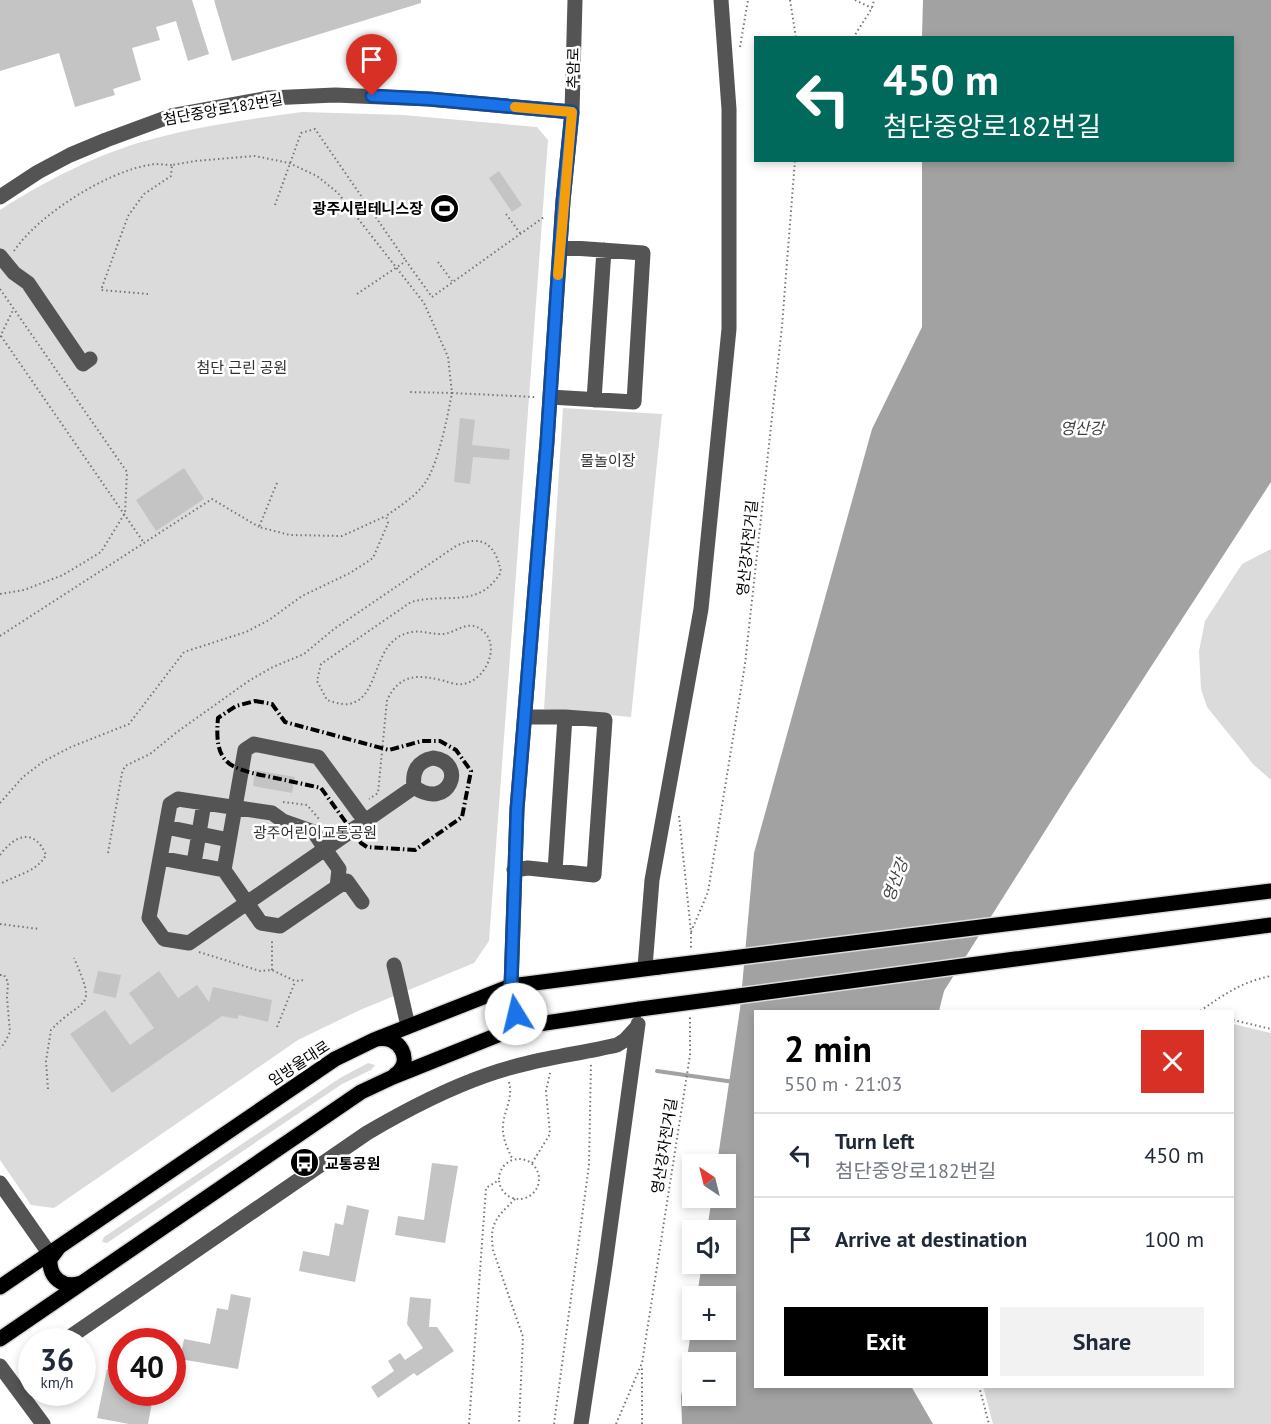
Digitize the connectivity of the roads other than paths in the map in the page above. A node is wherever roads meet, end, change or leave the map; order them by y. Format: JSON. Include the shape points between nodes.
{"nodes":[{"id":1,"x":574,"y":0,"type":"edge"},
{"id":2,"x":721,"y":0,"type":"edge"},
{"id":3,"x":572,"y":112,"type":"junction"},
{"id":4,"x":0,"y":197,"type":"edge"},
{"id":5,"x":560,"y":247,"type":"junction"},
{"id":6,"x":603,"y":250,"type":"junction"},
{"id":7,"x":4,"y":260,"type":"edge"},
{"id":8,"x":90,"y":359,"type":"dead end"},
{"id":9,"x":543,"y":397,"type":"junction"},
{"id":10,"x":594,"y":400,"type":"junction"},
{"id":11,"x":526,"y":717,"type":"junction"},
{"id":12,"x":565,"y":717,"type":"junction"},
{"id":13,"x":414,"y":787,"type":"dead end"},
{"id":14,"x":204,"y":803,"type":"junction"},
{"id":15,"x":234,"y":809,"type":"junction"},
{"id":16,"x":360,"y":815,"type":"junction"},
{"id":17,"x":166,"y":827,"type":"junction"},
{"id":18,"x":198,"y":834,"type":"junction"},
{"id":19,"x":229,"y":840,"type":"junction"},
{"id":20,"x":325,"y":849,"type":"junction"},
{"id":21,"x":160,"y":858,"type":"junction"},
{"id":22,"x":194,"y":863,"type":"junction"},
{"id":23,"x":224,"y":870,"type":"junction"},
{"id":24,"x":514,"y":870,"type":"junction"},
{"id":25,"x":555,"y":871,"type":"junction"},
{"id":26,"x":337,"y":887,"type":"junction"},
{"id":27,"x":1271,"y":891,"type":"edge"},
{"id":28,"x":362,"y":902,"type":"dead end"},
{"id":29,"x":247,"y":903,"type":"junction"},
{"id":30,"x":1271,"y":925,"type":"edge"},
{"id":31,"x":394,"y":965,"type":"dead end"},
{"id":32,"x":652,"y":967,"type":"junction"},
{"id":33,"x":511,"y":986,"type":"junction"},
{"id":34,"x":640,"y":1010,"type":"junction"},
{"id":35,"x":408,"y":1026,"type":"junction"},
{"id":36,"x":637,"y":1027,"type":"junction"},
{"id":37,"x":508,"y":1031,"type":"junction"},
{"id":38,"x":374,"y":1040,"type":"junction"},
{"id":39,"x":393,"y":1077,"type":"junction"},
{"id":40,"x":0,"y":1183,"type":"edge"},
{"id":41,"x":55,"y":1249,"type":"junction"},
{"id":42,"x":88,"y":1279,"type":"junction"},
{"id":43,"x":0,"y":1287,"type":"edge"},
{"id":44,"x":83,"y":1328,"type":"edge"},
{"id":45,"x":0,"y":1339,"type":"edge"},
{"id":46,"x":0,"y":1366,"type":"edge"},
{"id":47,"x":43,"y":1424,"type":"edge"},
{"id":48,"x":581,"y":1424,"type":"edge"}],
"edges":[{"from":1,"to":3,"type":"street","name":"추암로"},
{"from":2,"to":32,"type":"street","via":[[729,109],[729,329],[701,609],[652,880]]},
{"from":3,"to":4,"type":"street","name":"첨단중앙로182번길","via":[[417,98],[269,98],[160,120],[70,155]]},
{"from":3,"to":5,"type":"street","name":"추암로"},
{"from":5,"to":6,"type":"street"},
{"from":5,"to":9,"type":"street","name":"추암로"},
{"from":6,"to":10,"type":"street"},
{"from":6,"to":10,"type":"street","via":[[643,253],[635,391],[634,402]]},
{"from":7,"to":8,"type":"street","via":[[28,283],[83,364]]},
{"from":9,"to":10,"type":"street"},
{"from":9,"to":11,"type":"street","name":"추암로"},
{"from":11,"to":12,"type":"street"},
{"from":11,"to":24,"type":"street","name":"추암로"},
{"from":12,"to":25,"type":"street"},
{"from":12,"to":25,"type":"street","via":[[605,720],[594,875]]},
{"from":13,"to":16,"type":"street"},
{"from":14,"to":15,"type":"street"},
{"from":14,"to":17,"type":"street","via":[[178,799],[170,804]]},
{"from":14,"to":18,"type":"street"},
{"from":15,"to":16,"type":"street","via":[[245,750],[254,744],[318,757]]},
{"from":15,"to":19,"type":"street"},
{"from":15,"to":20,"type":"street","via":[[272,813],[282,821],[314,832]]},
{"from":16,"to":20,"type":"street"},
{"from":17,"to":18,"type":"street"},
{"from":17,"to":21,"type":"street"},
{"from":18,"to":19,"type":"street"},
{"from":18,"to":22,"type":"street"},
{"from":19,"to":23,"type":"street"},
{"from":20,"to":26,"type":"street","via":[[339,869]]},
{"from":20,"to":29,"type":"street"},
{"from":21,"to":22,"type":"street"},
{"from":21,"to":29,"type":"street","via":[[149,918],[164,939],[189,943]]},
{"from":22,"to":23,"type":"street"},
{"from":23,"to":29,"type":"street"},
{"from":24,"to":25,"type":"street"},
{"from":24,"to":33,"type":"street","name":"추암로"},
{"from":26,"to":28,"type":"street","via":[[347,881]]},
{"from":26,"to":29,"type":"street","via":[[280,926],[261,923]]},
{"from":27,"to":32,"type":"main road","name":"임방울대로","bridge":true},
{"from":30,"to":34,"type":"main road","bridge":true},
{"from":31,"to":35,"type":"street"},
{"from":32,"to":33,"type":"main road","name":"임방울대로"},
{"from":33,"to":35,"type":"main road","name":"임방울대로"},
{"from":33,"to":37,"type":"street","name":"추암로","via":[[516,1014]]},
{"from":34,"to":36,"type":"street"},
{"from":34,"to":37,"type":"main road"},
{"from":35,"to":38,"type":"main road","name":"임방울대로"},
{"from":36,"to":44,"type":"street","via":[[617,1045],[504,1069],[441,1092],[367,1133]]},
{"from":36,"to":48,"type":"street"},
{"from":37,"to":39,"type":"main road"},
{"from":38,"to":39,"type":"main road","via":[[393,1040],[402,1049],[402,1068]]},
{"from":38,"to":41,"type":"main road","name":"임방울대로","via":[[335,1059]]},
{"from":39,"to":42,"type":"main road","via":[[362,1092]]},
{"from":40,"to":41,"type":"street"},
{"from":41,"to":42,"type":"main road","via":[[50,1266],[55,1278],[67,1285]]},
{"from":41,"to":43,"type":"main road","name":"임방울대로"},
{"from":42,"to":45,"type":"main road"},
{"from":46,"to":47,"type":"street"}]}
